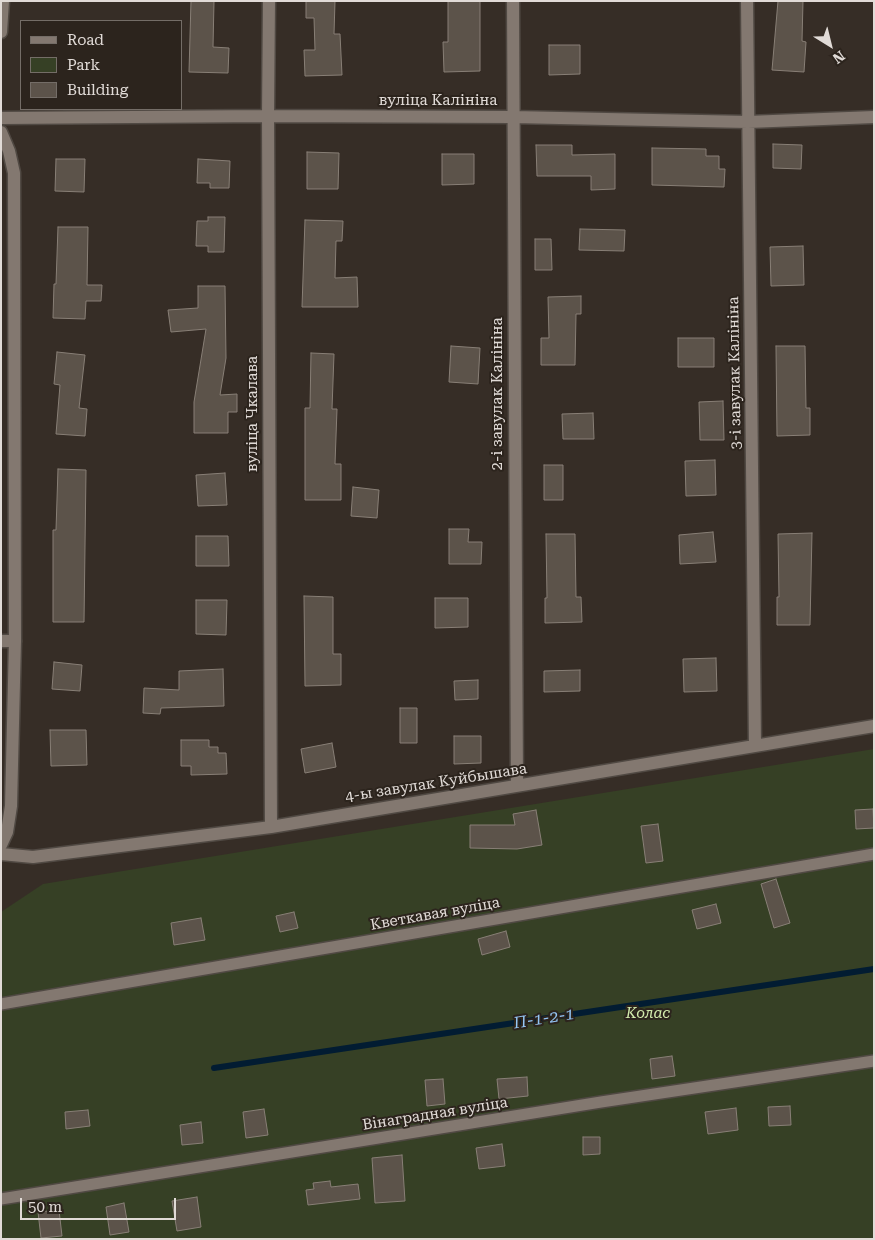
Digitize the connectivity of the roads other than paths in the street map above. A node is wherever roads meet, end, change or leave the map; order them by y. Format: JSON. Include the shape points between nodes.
{"nodes":[{"id":1,"x":3,"y":1,"type":"edge"},
{"id":2,"x":269,"y":1,"type":"edge"},
{"id":3,"x":513,"y":1,"type":"edge"},
{"id":4,"x":747,"y":1,"type":"edge"},
{"id":5,"x":1,"y":32,"type":"edge"},
{"id":6,"x":268,"y":116,"type":"junction"},
{"id":7,"x":513,"y":117,"type":"junction"},
{"id":8,"x":874,"y":117,"type":"edge"},
{"id":9,"x":1,"y":118,"type":"edge"},
{"id":10,"x":748,"y":122,"type":"junction"},
{"id":11,"x":1,"y":132,"type":"edge"},
{"id":12,"x":1,"y":641,"type":"edge"},
{"id":13,"x":14,"y":641,"type":"junction"},
{"id":14,"x":874,"y":726,"type":"edge"},
{"id":15,"x":755,"y":745,"type":"junction"},
{"id":16,"x":517,"y":786,"type":"junction"},
{"id":17,"x":271,"y":827,"type":"junction"},
{"id":18,"x":1,"y":845,"type":"edge"},
{"id":19,"x":1,"y":854,"type":"edge"},
{"id":20,"x":874,"y":854,"type":"edge"},
{"id":21,"x":1,"y":1004,"type":"edge"},
{"id":22,"x":874,"y":1061,"type":"edge"},
{"id":23,"x":1,"y":1199,"type":"edge"}],
"edges":[{"from":1,"to":5,"type":"street"},
{"from":2,"to":6,"type":"street","name":"вуліца Чкалава"},
{"from":3,"to":7,"type":"street","name":"2-і завулак Калініна"},
{"from":4,"to":10,"type":"street","name":"3-і завулак Калініна"},
{"from":6,"to":7,"type":"street","name":"вуліца Калініна"},
{"from":6,"to":9,"type":"street","name":"вуліца Калініна"},
{"from":6,"to":17,"type":"street","name":"вуліца Чкалава"},
{"from":7,"to":10,"type":"street","name":"вуліца Калініна"},
{"from":7,"to":16,"type":"street","name":"2-і завулак Калініна"},
{"from":8,"to":10,"type":"street","name":"вуліца Калініна"},
{"from":10,"to":15,"type":"street","name":"3-і завулак Калініна"},
{"from":11,"to":13,"type":"street","via":[[14,173]]},
{"from":12,"to":13,"type":"street"},
{"from":13,"to":18,"type":"street","via":[[12,806]]},
{"from":14,"to":15,"type":"street","name":"4-ы завулак Куйбышава"},
{"from":15,"to":16,"type":"street","name":"4-ы завулак Куйбышава"},
{"from":16,"to":17,"type":"street","name":"4-ы завулак Куйбышава"},
{"from":17,"to":19,"type":"street","name":"4-ы завулак Куйбышава","via":[[34,857]]},
{"from":20,"to":21,"type":"lane","name":"Кветкавая вуліца"},
{"from":22,"to":23,"type":"lane","name":"Вінаградная вуліца"}]}
